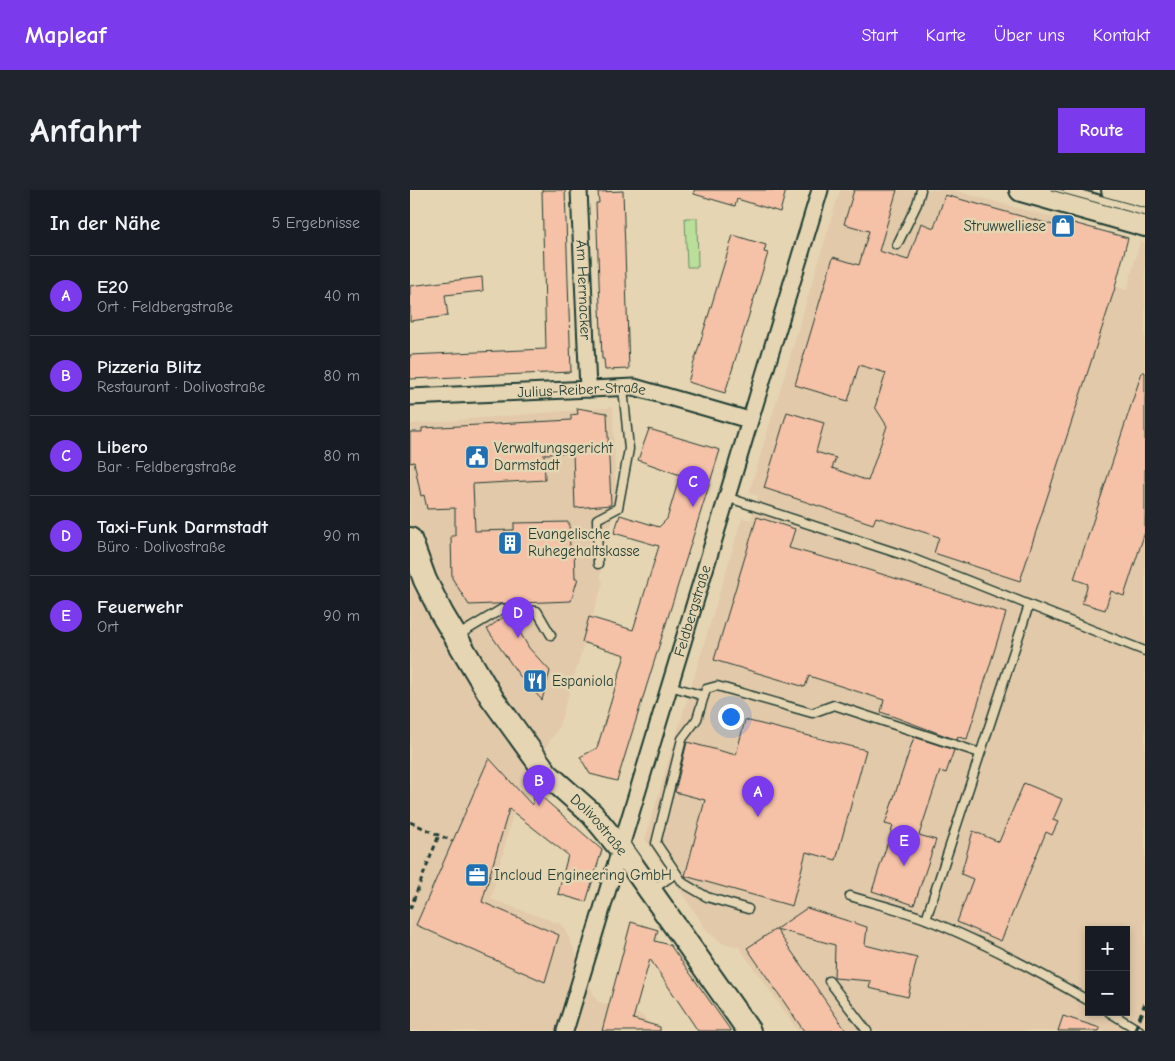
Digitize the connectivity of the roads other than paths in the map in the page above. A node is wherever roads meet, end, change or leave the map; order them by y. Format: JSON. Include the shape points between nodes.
{"nodes":[{"id":1,"x":579,"y":190,"type":"edge"},
{"id":2,"x":820,"y":190,"type":"edge"},
{"id":3,"x":921,"y":190,"type":"edge"},
{"id":4,"x":1021,"y":190,"type":"edge"},
{"id":5,"x":1068,"y":190,"type":"edge"},
{"id":6,"x":1113,"y":190,"type":"edge"},
{"id":7,"x":1145,"y":199,"type":"edge"},
{"id":8,"x":1145,"y":212,"type":"edge"},
{"id":9,"x":1145,"y":225,"type":"edge"},
{"id":10,"x":897,"y":245,"type":"dead end"},
{"id":11,"x":623,"y":388,"type":"junction"},
{"id":12,"x":588,"y":389,"type":"junction"},
{"id":13,"x":410,"y":397,"type":"edge"},
{"id":14,"x":749,"y":420,"type":"junction"},
{"id":15,"x":726,"y":497,"type":"junction"},
{"id":16,"x":410,"y":539,"type":"edge"},
{"id":17,"x":598,"y":564,"type":"dead end"},
{"id":18,"x":1029,"y":605,"type":"junction"},
{"id":19,"x":551,"y":635,"type":"dead end"},
{"id":20,"x":455,"y":637,"type":"junction"},
{"id":21,"x":1145,"y":651,"type":"edge"},
{"id":22,"x":670,"y":686,"type":"junction"},
{"id":23,"x":704,"y":696,"type":"junction"},
{"id":24,"x":980,"y":754,"type":"junction"},
{"id":25,"x":620,"y":848,"type":"junction"},
{"id":26,"x":676,"y":873,"type":"junction"},
{"id":27,"x":652,"y":890,"type":"junction"},
{"id":28,"x":850,"y":896,"type":"dead end"},
{"id":29,"x":748,"y":908,"type":"dead end"},
{"id":30,"x":926,"y":919,"type":"junction"},
{"id":31,"x":829,"y":981,"type":"dead end"},
{"id":32,"x":1085,"y":999,"type":"edge"},
{"id":33,"x":1116,"y":1016,"type":"edge"},
{"id":34,"x":565,"y":1031,"type":"edge"},
{"id":35,"x":748,"y":1031,"type":"edge"},
{"id":36,"x":867,"y":1031,"type":"edge"},
{"id":37,"x":1140,"y":1031,"type":"edge"}],
"edges":[{"from":1,"to":12,"type":"street","name":"Am Herrnacker"},
{"from":2,"to":14,"type":"street","name":"Feldbergstraße"},
{"from":3,"to":10,"type":"lane"},
{"from":4,"to":9,"type":"street"},
{"from":5,"to":8,"type":"lane"},
{"from":6,"to":7,"type":"street"},
{"from":11,"to":12,"type":"street","name":"Julius-Reiber-Straße"},
{"from":11,"to":14,"type":"street","name":"Julius-Reiber-Straße","via":[[634,387]]},
{"from":11,"to":17,"type":"lane","via":[[629,449],[618,508],[597,519]]},
{"from":12,"to":13,"type":"street","name":"Julius-Reiber-Straße"},
{"from":14,"to":15,"type":"street","name":"Feldbergstraße"},
{"from":15,"to":18,"type":"lane","via":[[906,556]]},
{"from":15,"to":22,"type":"street","name":"Feldbergstraße"},
{"from":16,"to":20,"type":"street","name":"Dolivostraße","via":[[425,580]]},
{"from":18,"to":21,"type":"lane"},
{"from":18,"to":24,"type":"lane"},
{"from":19,"to":20,"type":"lane","via":[[537,611],[502,609]]},
{"from":20,"to":25,"type":"street","name":"Dolivostraße","via":[[492,698],[547,774],[592,814]]},
{"from":22,"to":23,"type":"lane"},
{"from":22,"to":25,"type":"street","name":"Feldbergstraße"},
{"from":23,"to":24,"type":"lane","via":[[706,689],[718,686],[812,713],[834,705]]},
{"from":23,"to":26,"type":"lane","via":[[697,719],[682,739],[656,843]]},
{"from":24,"to":30,"type":"lane"},
{"from":25,"to":27,"type":"street","name":"Dolivostraße"},
{"from":25,"to":34,"type":"street","name":"Feldbergstraße"},
{"from":26,"to":27,"type":"lane"},
{"from":26,"to":29,"type":"lane","via":[[683,883],[707,897]]},
{"from":27,"to":35,"type":"street","name":"Dolivostraße"},
{"from":28,"to":30,"type":"lane"},
{"from":30,"to":32,"type":"lane","via":[[968,936]]},
{"from":31,"to":36,"type":"lane"},
{"from":33,"to":37,"type":"lane"}]}
